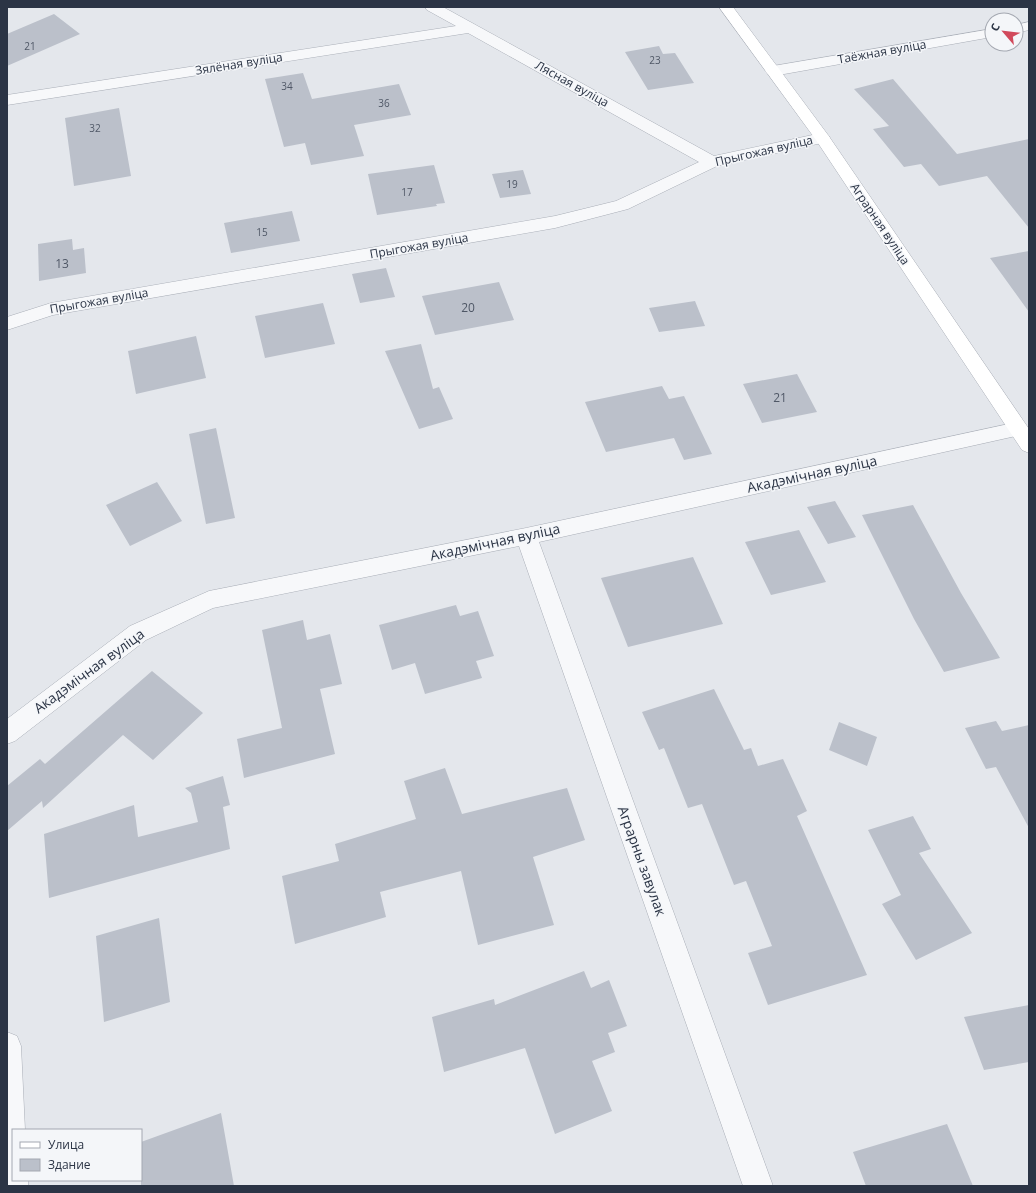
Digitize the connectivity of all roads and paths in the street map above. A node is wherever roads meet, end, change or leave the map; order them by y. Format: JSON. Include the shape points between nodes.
{"nodes":[{"id":1,"x":432,"y":7,"type":"edge"},
{"id":2,"x":726,"y":7,"type":"edge"},
{"id":3,"x":471,"y":28,"type":"junction"},
{"id":4,"x":984,"y":34,"type":"edge"},
{"id":5,"x":773,"y":71,"type":"junction"},
{"id":6,"x":7,"y":100,"type":"edge"},
{"id":7,"x":822,"y":138,"type":"junction"},
{"id":8,"x":712,"y":162,"type":"junction"},
{"id":9,"x":7,"y":324,"type":"edge"},
{"id":10,"x":1023,"y":437,"type":"edge"},
{"id":11,"x":526,"y":536,"type":"junction"},
{"id":12,"x":7,"y":733,"type":"edge"},
{"id":13,"x":7,"y":1046,"type":"edge"},
{"id":14,"x":12,"y":1163,"type":"edge"},
{"id":15,"x":758,"y":1186,"type":"edge"}],
"edges":[{"from":1,"to":3,"type":"street","name":"Лясная вуліца"},
{"from":2,"to":5,"type":"street","name":"Аграрная вуліца"},
{"from":3,"to":6,"type":"street","name":"Зялёная вуліца"},
{"from":3,"to":8,"type":"street","name":"Лясная вуліца"},
{"from":4,"to":5,"type":"street","name":"Таёжная вуліца"},
{"from":5,"to":7,"type":"street","name":"Аграрная вуліца"},
{"from":7,"to":8,"type":"street","name":"Прыгожая вуліца"},
{"from":7,"to":10,"type":"street","name":"Аграрная вуліца"},
{"from":8,"to":9,"type":"street","name":"Прыгожая вуліца","via":[[622,204],[555,222],[52,309]]},
{"from":10,"to":11,"type":"street","name":"Акадэмічная вуліца"},
{"from":11,"to":12,"type":"street","name":"Акадэмічная вуліца","via":[[209,600],[138,633]]},
{"from":11,"to":15,"type":"street","name":"Аграрны завулак"},
{"from":13,"to":14,"type":"street"}]}
